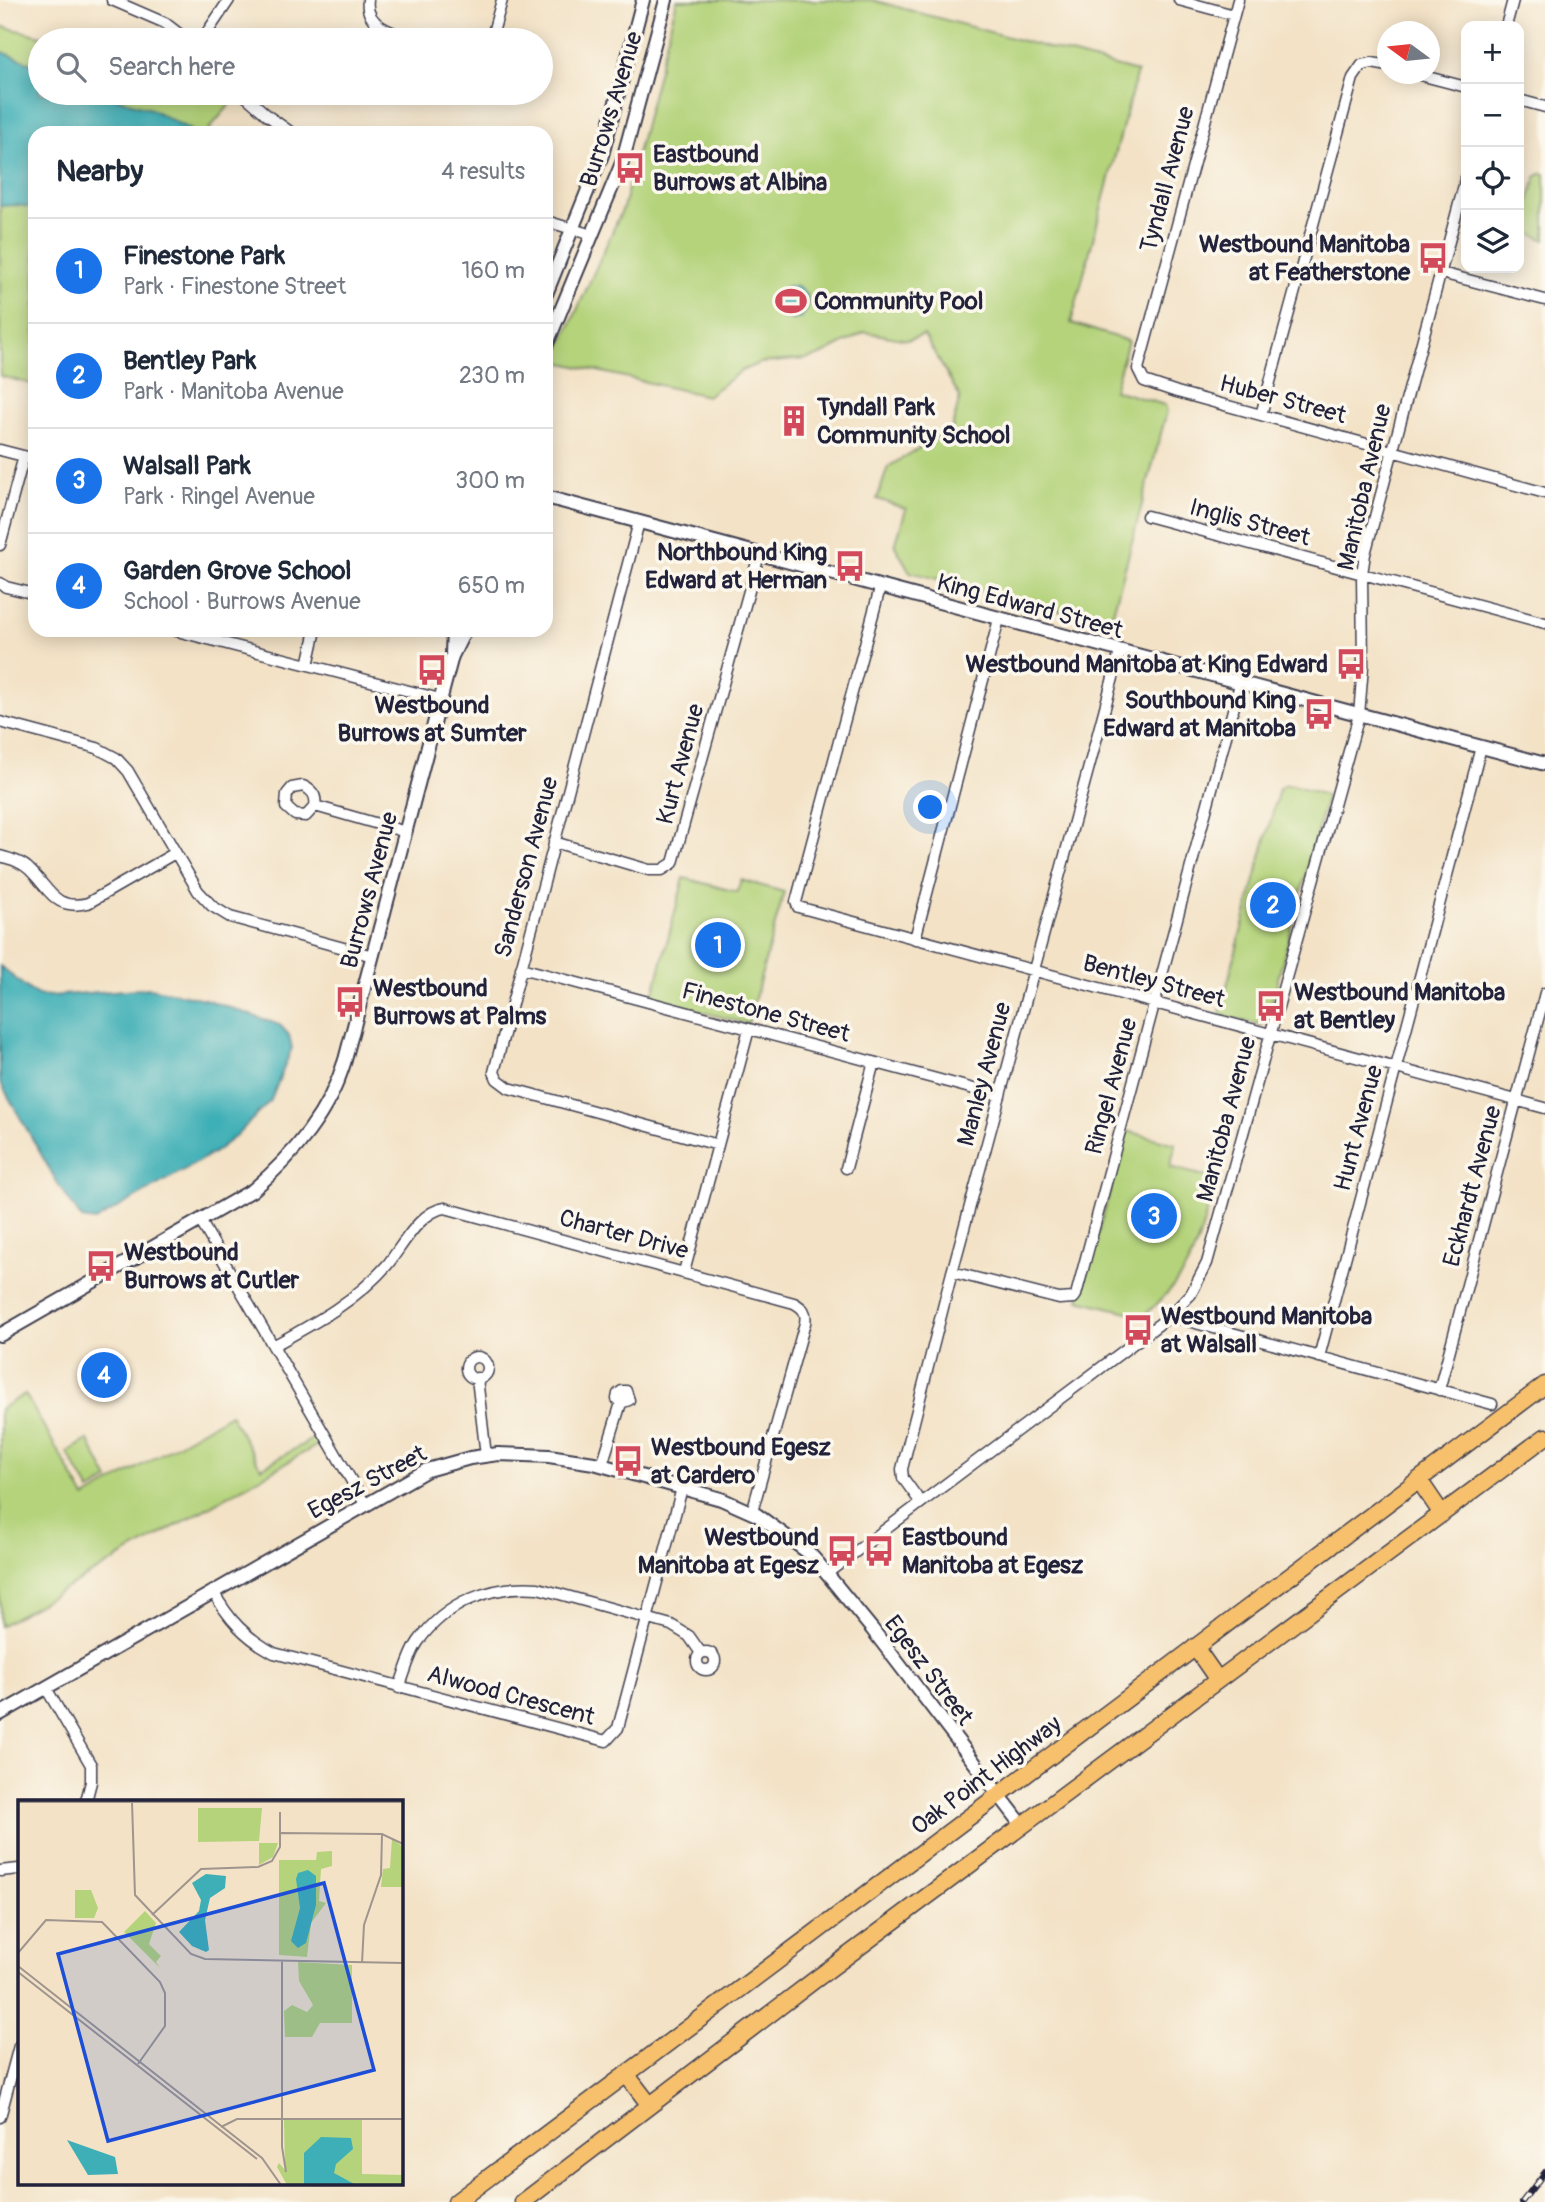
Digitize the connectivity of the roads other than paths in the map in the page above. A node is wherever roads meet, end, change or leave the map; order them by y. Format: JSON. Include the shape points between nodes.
{"nodes":[{"id":1,"x":112,"y":0,"type":"edge"},
{"id":2,"x":229,"y":0,"type":"edge"},
{"id":3,"x":368,"y":0,"type":"edge"},
{"id":4,"x":502,"y":0,"type":"edge"},
{"id":5,"x":643,"y":0,"type":"edge"},
{"id":6,"x":666,"y":0,"type":"edge"},
{"id":7,"x":1178,"y":0,"type":"edge"},
{"id":8,"x":1238,"y":0,"type":"edge"},
{"id":9,"x":1513,"y":0,"type":"edge"},
{"id":10,"x":1234,"y":15,"type":"junction"},
{"id":11,"x":1507,"y":21,"type":"edge"},
{"id":12,"x":171,"y":28,"type":"edge"},
{"id":13,"x":210,"y":28,"type":"edge"},
{"id":14,"x":388,"y":28,"type":"edge"},
{"id":15,"x":494,"y":28,"type":"edge"},
{"id":16,"x":1377,"y":64,"type":"edge"},
{"id":17,"x":1440,"y":80,"type":"edge"},
{"id":18,"x":1461,"y":86,"type":"edge"},
{"id":19,"x":1524,"y":101,"type":"edge"},
{"id":20,"x":257,"y":105,"type":"edge"},
{"id":21,"x":1545,"y":107,"type":"edge"},
{"id":22,"x":283,"y":126,"type":"edge"},
{"id":23,"x":1461,"y":197,"type":"edge"},
{"id":24,"x":553,"y":223,"type":"edge"},
{"id":25,"x":572,"y":229,"type":"junction"},
{"id":26,"x":592,"y":235,"type":"junction"},
{"id":27,"x":1441,"y":273,"type":"junction"},
{"id":28,"x":553,"y":276,"type":"edge"},
{"id":29,"x":1545,"y":300,"type":"edge"},
{"id":30,"x":553,"y":329,"type":"edge"},
{"id":31,"x":1138,"y":369,"type":"joint"},
{"id":32,"x":1261,"y":415,"type":"junction"},
{"id":33,"x":0,"y":450,"type":"edge"},
{"id":34,"x":1392,"y":451,"type":"junction"},
{"id":35,"x":24,"y":456,"type":"junction"},
{"id":36,"x":28,"y":457,"type":"edge"},
{"id":37,"x":1545,"y":493,"type":"edge"},
{"id":38,"x":553,"y":499,"type":"edge"},
{"id":39,"x":1147,"y":516,"type":"dead end"},
{"id":40,"x":639,"y":522,"type":"junction"},
{"id":41,"x":0,"y":545,"type":"edge"},
{"id":42,"x":759,"y":555,"type":"junction"},
{"id":43,"x":1362,"y":574,"type":"junction"},
{"id":44,"x":0,"y":583,"type":"edge"},
{"id":45,"x":880,"y":588,"type":"junction"},
{"id":46,"x":28,"y":592,"type":"edge"},
{"id":47,"x":999,"y":619,"type":"junction"},
{"id":48,"x":1545,"y":623,"type":"edge"},
{"id":49,"x":200,"y":637,"type":"edge"},
{"id":50,"x":314,"y":637,"type":"edge"},
{"id":51,"x":453,"y":637,"type":"edge"},
{"id":52,"x":462,"y":637,"type":"edge"},
{"id":53,"x":1120,"y":652,"type":"junction"},
{"id":54,"x":452,"y":656,"type":"junction"},
{"id":55,"x":308,"y":665,"type":"junction"},
{"id":56,"x":1240,"y":684,"type":"junction"},
{"id":57,"x":440,"y":699,"type":"junction"},
{"id":58,"x":1359,"y":715,"type":"junction"},
{"id":59,"x":0,"y":722,"type":"edge"},
{"id":60,"x":1481,"y":747,"type":"junction"},
{"id":61,"x":1545,"y":764,"type":"edge"},
{"id":62,"x":315,"y":806,"type":"dead end"},
{"id":63,"x":405,"y":832,"type":"junction"},
{"id":64,"x":554,"y":842,"type":"junction"},
{"id":65,"x":175,"y":853,"type":"junction"},
{"id":66,"x":0,"y":856,"type":"edge"},
{"id":67,"x":915,"y":939,"type":"junction"},
{"id":68,"x":373,"y":956,"type":"junction"},
{"id":69,"x":521,"y":968,"type":"junction"},
{"id":70,"x":1034,"y":971,"type":"junction"},
{"id":71,"x":1545,"y":993,"type":"edge"},
{"id":72,"x":1155,"y":1003,"type":"junction"},
{"id":73,"x":748,"y":1029,"type":"junction"},
{"id":74,"x":1271,"y":1035,"type":"junction"},
{"id":75,"x":874,"y":1062,"type":"junction"},
{"id":76,"x":1396,"y":1068,"type":"junction"},
{"id":77,"x":1000,"y":1096,"type":"junction"},
{"id":78,"x":1516,"y":1100,"type":"junction"},
{"id":79,"x":1545,"y":1108,"type":"edge"},
{"id":80,"x":718,"y":1145,"type":"junction"},
{"id":81,"x":846,"y":1168,"type":"dead end"},
{"id":82,"x":201,"y":1222,"type":"junction"},
{"id":83,"x":684,"y":1272,"type":"junction"},
{"id":84,"x":952,"y":1272,"type":"junction"},
{"id":85,"x":1170,"y":1316,"type":"junction"},
{"id":86,"x":1,"y":1331,"type":"edge"},
{"id":87,"x":273,"y":1346,"type":"junction"},
{"id":88,"x":1320,"y":1357,"type":"junction"},
{"id":89,"x":477,"y":1378,"type":"dead end"},
{"id":90,"x":1545,"y":1385,"type":"edge"},
{"id":91,"x":1439,"y":1390,"type":"junction"},
{"id":92,"x":621,"y":1403,"type":"dead end"},
{"id":93,"x":1492,"y":1404,"type":"dead end"},
{"id":94,"x":1545,"y":1437,"type":"edge"},
{"id":95,"x":486,"y":1456,"type":"junction"},
{"id":96,"x":602,"y":1465,"type":"junction"},
{"id":97,"x":1419,"y":1480,"type":"junction"},
{"id":98,"x":682,"y":1488,"type":"junction"},
{"id":99,"x":921,"y":1503,"type":"junction"},
{"id":100,"x":365,"y":1504,"type":"junction"},
{"id":101,"x":752,"y":1512,"type":"junction"},
{"id":102,"x":1442,"y":1514,"type":"junction"},
{"id":103,"x":826,"y":1574,"type":"junction"},
{"id":104,"x":213,"y":1591,"type":"junction"},
{"id":105,"x":649,"y":1617,"type":"junction"},
{"id":106,"x":1195,"y":1647,"type":"junction"},
{"id":107,"x":701,"y":1653,"type":"dead end"},
{"id":108,"x":1218,"y":1681,"type":"junction"},
{"id":109,"x":46,"y":1688,"type":"junction"},
{"id":110,"x":400,"y":1688,"type":"junction"},
{"id":111,"x":0,"y":1714,"type":"edge"},
{"id":112,"x":998,"y":1794,"type":"junction"},
{"id":113,"x":86,"y":1800,"type":"edge"},
{"id":114,"x":1023,"y":1826,"type":"junction"},
{"id":115,"x":18,"y":1869,"type":"edge"},
{"id":116,"x":0,"y":1871,"type":"edge"},
{"id":117,"x":18,"y":2050,"type":"edge"},
{"id":118,"x":626,"y":2074,"type":"junction"},
{"id":119,"x":649,"y":2104,"type":"junction"},
{"id":120,"x":0,"y":2117,"type":"edge"},
{"id":121,"x":456,"y":2202,"type":"edge"},
{"id":122,"x":523,"y":2202,"type":"edge"}],
"edges":[{"from":1,"to":12,"type":"street"},
{"from":2,"to":13,"type":"street"},
{"from":3,"to":14,"type":"street","via":[[372,21]]},
{"from":4,"to":15,"type":"street"},
{"from":5,"to":25,"type":"street","name":"Burrows Avenue","via":[[602,155]]},
{"from":6,"to":26,"type":"street","name":"Burrows Avenue","via":[[622,163]]},
{"from":7,"to":10,"type":"street"},
{"from":8,"to":10,"type":"street","name":"Tyndall Avenue"},
{"from":9,"to":11,"type":"street"},
{"from":10,"to":31,"type":"street","name":"Tyndall Avenue"},
{"from":16,"to":32,"type":"street","via":[[1362,65],[1353,78]]},
{"from":17,"to":18,"type":"street"},
{"from":19,"to":21,"type":"street"},
{"from":20,"to":22,"type":"street"},
{"from":23,"to":27,"type":"street","name":"Manitoba Avenue"},
{"from":24,"to":25,"type":"street"},
{"from":25,"to":26,"type":"street"},
{"from":25,"to":28,"type":"street","name":"Burrows Avenue"},
{"from":26,"to":30,"type":"street","name":"Burrows Avenue"},
{"from":27,"to":29,"type":"street"},
{"from":27,"to":34,"type":"street","name":"Manitoba Avenue"},
{"from":31,"to":32,"type":"street","name":"Huber Street","via":[[1144,381]]},
{"from":32,"to":34,"type":"street","name":"Huber Street"},
{"from":33,"to":35,"type":"street"},
{"from":34,"to":37,"type":"street","name":"Huber Street"},
{"from":34,"to":43,"type":"street","name":"Manitoba Avenue"},
{"from":35,"to":36,"type":"street"},
{"from":35,"to":41,"type":"street"},
{"from":38,"to":40,"type":"street","name":"King Edward Street"},
{"from":39,"to":43,"type":"street","name":"Inglis Street"},
{"from":40,"to":42,"type":"street","name":"King Edward Street"},
{"from":40,"to":64,"type":"street","name":"Sanderson Avenue"},
{"from":42,"to":45,"type":"street","name":"King Edward Street"},
{"from":42,"to":64,"type":"street","name":"Kurt Avenue","via":[[673,863],[663,870],[649,870]]},
{"from":43,"to":48,"type":"street","name":"Inglis Street"},
{"from":43,"to":58,"type":"street","name":"Manitoba Avenue"},
{"from":44,"to":46,"type":"street"},
{"from":45,"to":47,"type":"street","name":"King Edward Street"},
{"from":45,"to":67,"type":"street","name":"Bentley Street","via":[[796,902],[798,907]]},
{"from":47,"to":53,"type":"street","name":"King Edward Street"},
{"from":47,"to":67,"type":"street"},
{"from":49,"to":55,"type":"street"},
{"from":50,"to":55,"type":"street"},
{"from":51,"to":54,"type":"street","name":"Burrows Avenue"},
{"from":52,"to":54,"type":"street","name":"Burrows Avenue"},
{"from":53,"to":56,"type":"street","name":"King Edward Street"},
{"from":53,"to":70,"type":"street","name":"Manley Avenue"},
{"from":54,"to":57,"type":"street","name":"Burrows Avenue"},
{"from":55,"to":57,"type":"street"},
{"from":56,"to":58,"type":"street","name":"King Edward Street"},
{"from":56,"to":72,"type":"street","name":"Ringel Avenue"},
{"from":57,"to":63,"type":"street","name":"Burrows Avenue"},
{"from":58,"to":60,"type":"street","name":"King Edward Street"},
{"from":58,"to":74,"type":"street","name":"Manitoba Avenue"},
{"from":59,"to":65,"type":"street","via":[[97,748],[116,758]]},
{"from":60,"to":61,"type":"street","name":"King Edward Street"},
{"from":60,"to":76,"type":"street","name":"Hunt Avenue"},
{"from":62,"to":63,"type":"street"},
{"from":63,"to":68,"type":"street","name":"Burrows Avenue"},
{"from":64,"to":69,"type":"street","name":"Sanderson Avenue"},
{"from":65,"to":66,"type":"street","via":[[79,905],[55,900],[30,870]]},
{"from":65,"to":68,"type":"street","via":[[198,891],[230,917]]},
{"from":67,"to":70,"type":"street","name":"Bentley Street"},
{"from":68,"to":82,"type":"street","name":"Burrows Avenue","via":[[341,1075],[310,1132],[253,1190]]},
{"from":69,"to":73,"type":"street","name":"Finestone Street"},
{"from":69,"to":80,"type":"street","name":"Sanderson Avenue","via":[[494,1063],[496,1079],[502,1085]]},
{"from":70,"to":72,"type":"street","name":"Bentley Street"},
{"from":70,"to":77,"type":"street","name":"Manley Avenue"},
{"from":71,"to":78,"type":"street","name":"Eckhardt Avenue"},
{"from":72,"to":74,"type":"street","name":"Bentley Street"},
{"from":72,"to":84,"type":"street","name":"Ringel Avenue","via":[[1074,1298],[1059,1299]]},
{"from":73,"to":75,"type":"street","name":"Finestone Street"},
{"from":73,"to":80,"type":"street"},
{"from":74,"to":76,"type":"street","name":"Bentley Street"},
{"from":74,"to":85,"type":"street","name":"Manitoba Avenue","via":[[1207,1263],[1191,1294]]},
{"from":75,"to":77,"type":"street","name":"Finestone Street"},
{"from":75,"to":81,"type":"street"},
{"from":76,"to":78,"type":"street","name":"Bentley Street"},
{"from":76,"to":88,"type":"street","name":"Hunt Avenue"},
{"from":77,"to":84,"type":"street","name":"Manley Avenue"},
{"from":78,"to":79,"type":"street","name":"Bentley Street"},
{"from":78,"to":91,"type":"street","name":"Eckhardt Avenue"},
{"from":80,"to":83,"type":"street"},
{"from":82,"to":86,"type":"street","name":"Burrows Avenue"},
{"from":82,"to":87,"type":"street"},
{"from":83,"to":87,"type":"street","name":"Charter Drive","via":[[439,1209],[429,1213],[366,1287],[321,1320]]},
{"from":83,"to":101,"type":"street","name":"Charter Drive","via":[[794,1303],[806,1316]]},
{"from":84,"to":99,"type":"street","name":"Manley Avenue","via":[[902,1469],[903,1478]]},
{"from":85,"to":88,"type":"street"},
{"from":85,"to":99,"type":"street","name":"Manitoba Avenue"},
{"from":87,"to":100,"type":"street"},
{"from":88,"to":91,"type":"street"},
{"from":89,"to":95,"type":"street"},
{"from":90,"to":97,"type":"main road","name":"Oak Point Highway"},
{"from":91,"to":93,"type":"street"},
{"from":92,"to":96,"type":"street"},
{"from":94,"to":102,"type":"main road"},
{"from":95,"to":96,"type":"street","name":"Egesz Street","via":[[550,1455]]},
{"from":95,"to":100,"type":"street","name":"Egesz Street","via":[[427,1470]]},
{"from":96,"to":98,"type":"street","name":"Egesz Street"},
{"from":97,"to":102,"type":"main road"},
{"from":97,"to":106,"type":"main road","name":"Oak Point Highway"},
{"from":98,"to":101,"type":"street","name":"Egesz Street"},
{"from":98,"to":105,"type":"street","name":"Alwood Crescent"},
{"from":99,"to":103,"type":"street","name":"Manitoba Avenue"},
{"from":100,"to":104,"type":"street","name":"Egesz Street"},
{"from":101,"to":103,"type":"street","name":"Egesz Street","via":[[809,1553]]},
{"from":102,"to":108,"type":"main road"},
{"from":103,"to":112,"type":"street","name":"Egesz Street"},
{"from":104,"to":109,"type":"street","name":"Egesz Street"},
{"from":104,"to":110,"type":"street","name":"Alwood Crescent","via":[[240,1630],[274,1653]]},
{"from":105,"to":107,"type":"street","via":[[682,1630]]},
{"from":105,"to":110,"type":"street","via":[[538,1588],[487,1592],[452,1609],[418,1642]]},
{"from":105,"to":110,"type":"street","name":"Alwood Crescent","via":[[618,1728],[606,1741]]},
{"from":106,"to":108,"type":"main road"},
{"from":106,"to":112,"type":"main road","name":"Oak Point Highway"},
{"from":108,"to":114,"type":"main road"},
{"from":109,"to":111,"type":"street","name":"Egesz Street"},
{"from":109,"to":113,"type":"street","via":[[91,1765]]},
{"from":112,"to":114,"type":"street","name":"Egesz Street"},
{"from":112,"to":118,"type":"main road","name":"Oak Point Highway"},
{"from":114,"to":119,"type":"main road"},
{"from":115,"to":116,"type":"street"},
{"from":117,"to":120,"type":"street"},
{"from":118,"to":119,"type":"main road"},
{"from":118,"to":121,"type":"main road","name":"Oak Point Highway"},
{"from":119,"to":122,"type":"main road"}]}
